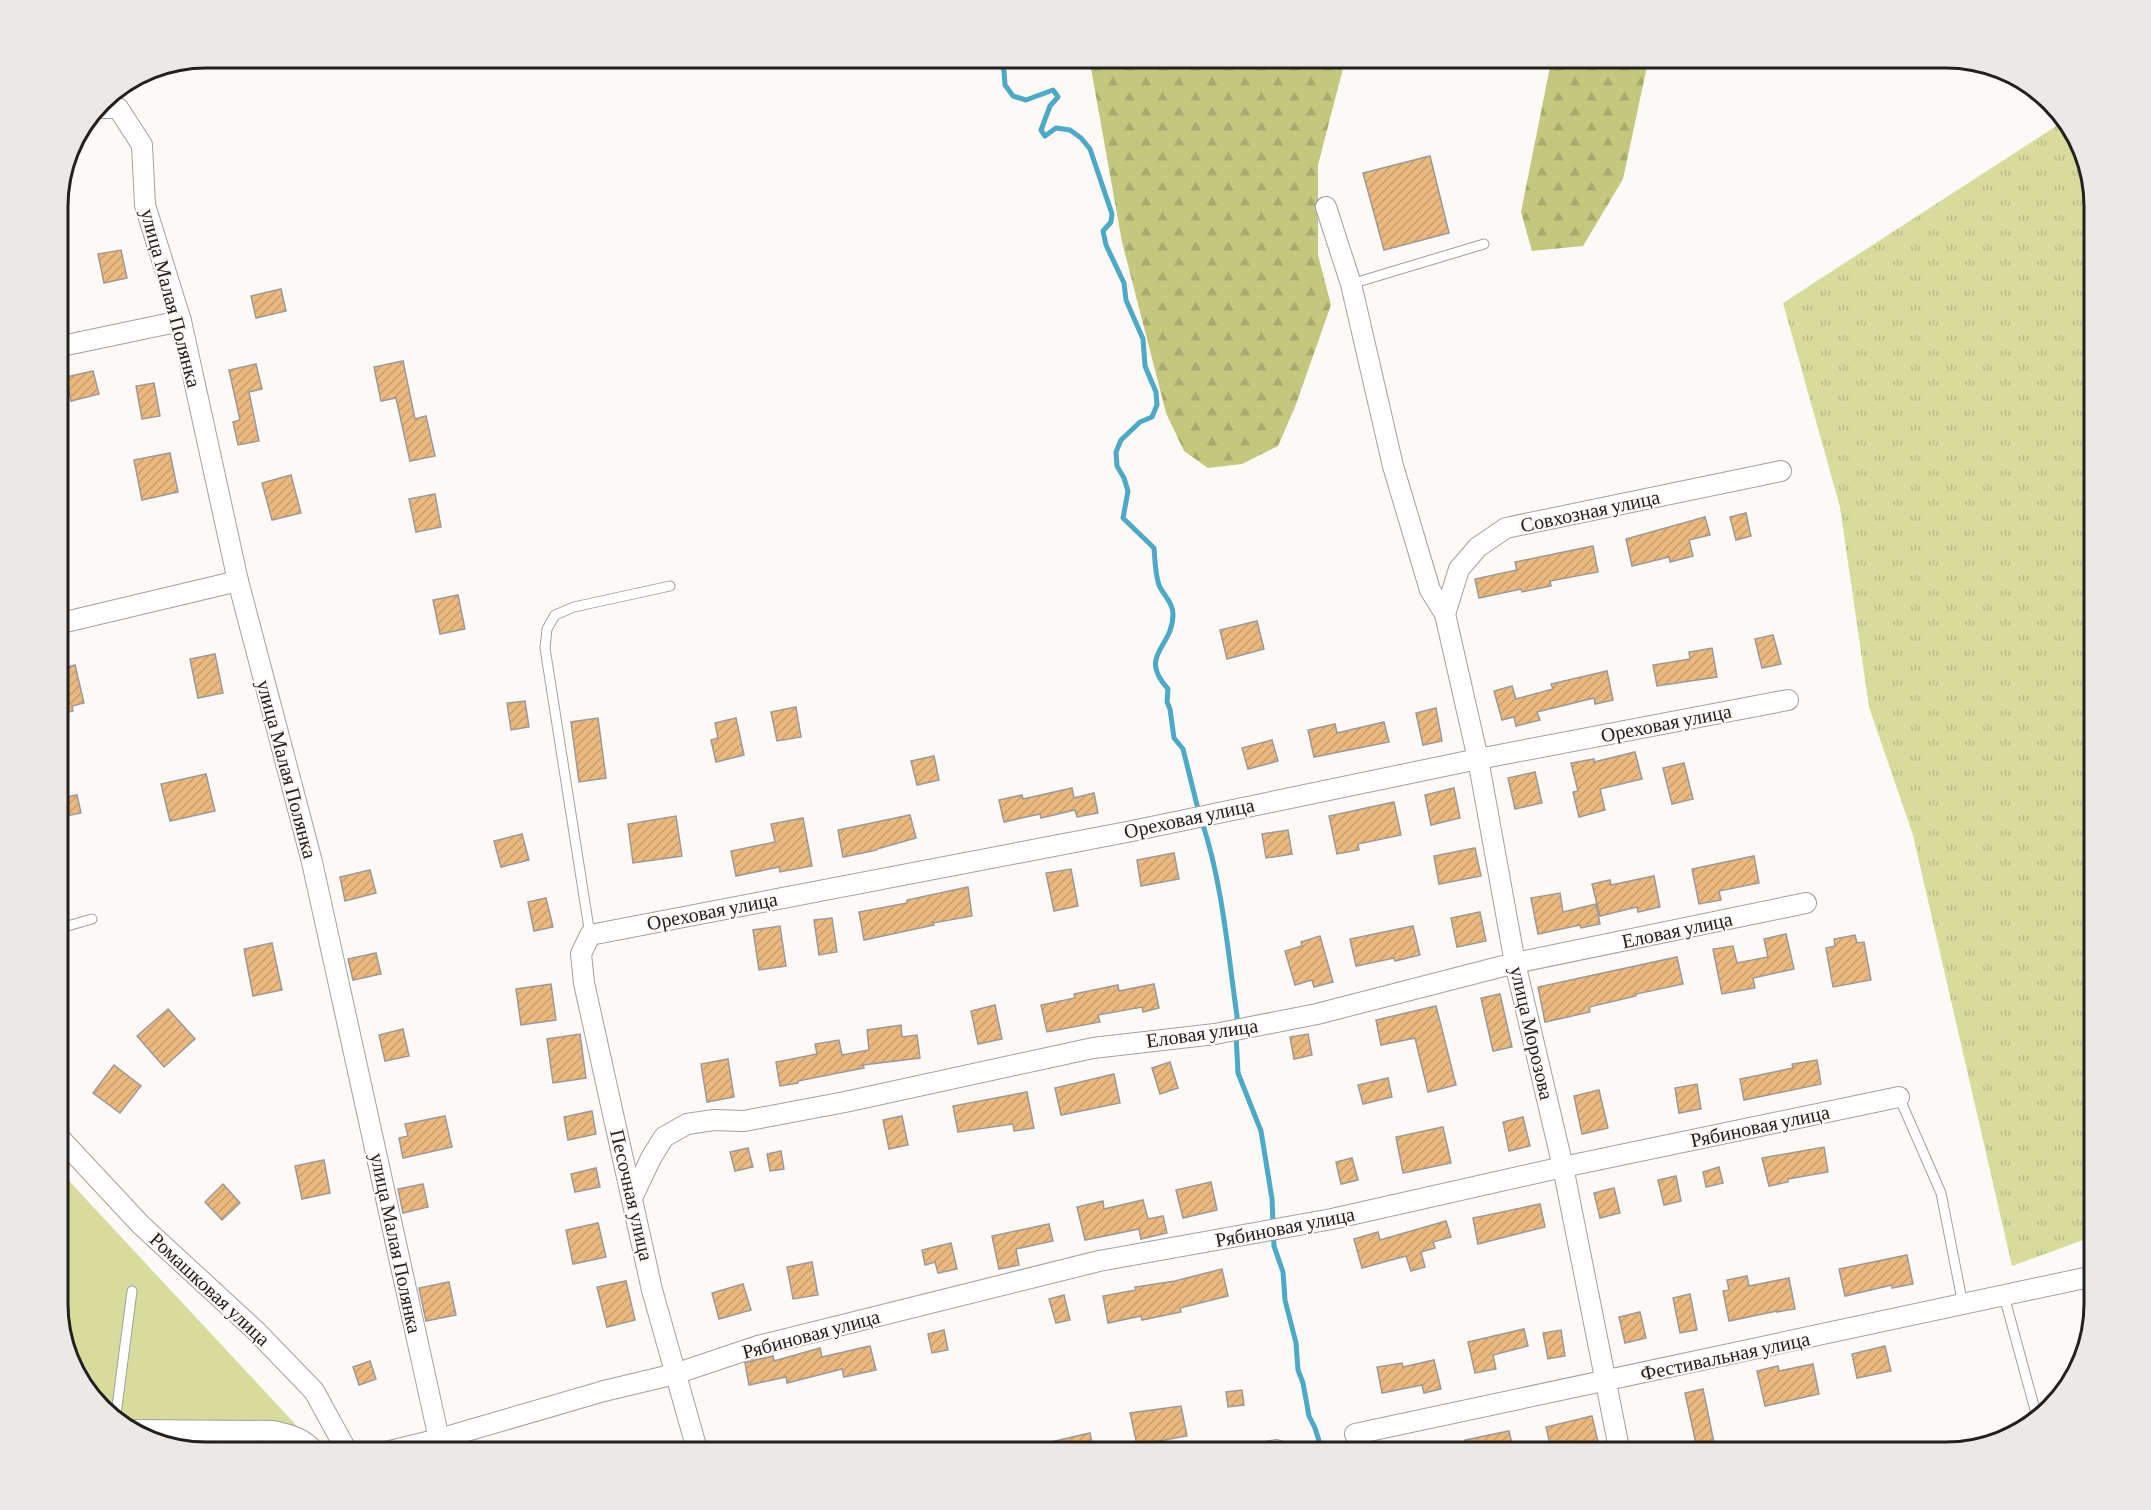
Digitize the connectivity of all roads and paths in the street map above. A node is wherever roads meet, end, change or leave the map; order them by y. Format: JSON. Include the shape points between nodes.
{"nodes":[{"id":1,"x":108,"y":108,"type":"edge"},
{"id":2,"x":1326,"y":207,"type":"dead end"},
{"id":3,"x":1485,"y":244,"type":"dead end"},
{"id":4,"x":1351,"y":284,"type":"junction"},
{"id":5,"x":181,"y":321,"type":"junction"},
{"id":6,"x":68,"y":345,"type":"edge"},
{"id":7,"x":1781,"y":471,"type":"dead end"},
{"id":8,"x":237,"y":581,"type":"junction"},
{"id":9,"x":670,"y":586,"type":"dead end"},
{"id":10,"x":1445,"y":614,"type":"junction"},
{"id":11,"x":68,"y":621,"type":"edge"},
{"id":12,"x":1788,"y":700,"type":"dead end"},
{"id":13,"x":1478,"y":759,"type":"junction"},
{"id":14,"x":1806,"y":903,"type":"dead end"},
{"id":15,"x":92,"y":919,"type":"dead end"},
{"id":16,"x":68,"y":927,"type":"edge"},
{"id":17,"x":590,"y":935,"type":"junction"},
{"id":18,"x":1515,"y":963,"type":"junction"},
{"id":19,"x":1899,"y":1097,"type":"joint"},
{"id":20,"x":68,"y":1147,"type":"edge"},
{"id":21,"x":1563,"y":1167,"type":"junction"},
{"id":22,"x":633,"y":1196,"type":"junction"},
{"id":23,"x":2084,"y":1278,"type":"edge"},
{"id":24,"x":132,"y":1291,"type":"dead end"},
{"id":25,"x":2004,"y":1296,"type":"junction"},
{"id":26,"x":1963,"y":1305,"type":"junction"},
{"id":27,"x":675,"y":1374,"type":"junction"},
{"id":28,"x":1605,"y":1382,"type":"junction"},
{"id":29,"x":117,"y":1410,"type":"edge"},
{"id":30,"x":2035,"y":1410,"type":"edge"},
{"id":31,"x":149,"y":1430,"type":"edge"},
{"id":32,"x":1355,"y":1434,"type":"dead end"},
{"id":33,"x":439,"y":1439,"type":"junction"},
{"id":34,"x":307,"y":1442,"type":"edge"},
{"id":35,"x":342,"y":1442,"type":"edge"},
{"id":36,"x":427,"y":1442,"type":"edge"},
{"id":37,"x":695,"y":1442,"type":"edge"},
{"id":38,"x":1618,"y":1442,"type":"edge"}],
"edges":[{"from":1,"to":5,"type":"street","name":"улица Малая Полянка","via":[[118,108],[141,145],[144,205]]},
{"from":2,"to":4,"type":"street"},
{"from":3,"to":4,"type":"lane"},
{"from":4,"to":10,"type":"street","via":[[1393,466],[1430,590]]},
{"from":5,"to":6,"type":"street"},
{"from":5,"to":8,"type":"street","name":"улица Малая Полянка"},
{"from":7,"to":10,"type":"street","name":"Совхозная улица","via":[[1506,528],[1478,547],[1458,569]]},
{"from":8,"to":11,"type":"street"},
{"from":8,"to":33,"type":"street","name":"улица Малая Полянка","via":[[312,862]]},
{"from":9,"to":17,"type":"lane","via":[[574,607],[555,615],[548,629],[545,648]]},
{"from":10,"to":13,"type":"street","name":"улица Морозова"},
{"from":12,"to":13,"type":"street","name":"Ореховая улица"},
{"from":13,"to":17,"type":"street","name":"Ореховая улица"},
{"from":13,"to":18,"type":"street","name":"улица Морозова"},
{"from":14,"to":18,"type":"street","name":"Еловая улица"},
{"from":15,"to":16,"type":"lane"},
{"from":17,"to":22,"type":"street","name":"Песочная улица","via":[[581,954],[584,983]]},
{"from":18,"to":21,"type":"street","name":"улица Морозова"},
{"from":18,"to":22,"type":"street","name":"Еловая улица","via":[[1251,1027],[1093,1048],[744,1121],[687,1124],[664,1137]]},
{"from":19,"to":21,"type":"street","name":"Рябиновая улица"},
{"from":19,"to":26,"type":"lane","via":[[1941,1193]]},
{"from":20,"to":35,"type":"street","name":"Ромашковая улица","via":[[141,1225],[256,1331],[314,1391]]},
{"from":21,"to":27,"type":"street","name":"Рябиновая улица","via":[[1332,1219],[1099,1261],[758,1346]]},
{"from":21,"to":28,"type":"street","name":"улица Морозова"},
{"from":22,"to":27,"type":"street","name":"Песочная улица","via":[[652,1290]]},
{"from":23,"to":25,"type":"street","name":"Фестивальная улица"},
{"from":24,"to":29,"type":"lane"},
{"from":25,"to":26,"type":"street","name":"Фестивальная улица"},
{"from":25,"to":30,"type":"lane"},
{"from":26,"to":28,"type":"street","name":"Фестивальная улица"},
{"from":27,"to":33,"type":"street","name":"Рябиновая улица"},
{"from":27,"to":37,"type":"street","name":"Песочная улица"},
{"from":28,"to":32,"type":"street","name":"Фестивальная улица"},
{"from":28,"to":38,"type":"street","name":"улица Морозова"},
{"from":31,"to":34,"type":"street","via":[[273,1431]]},
{"from":33,"to":36,"type":"street","name":"Рябиновая улица"}]}
